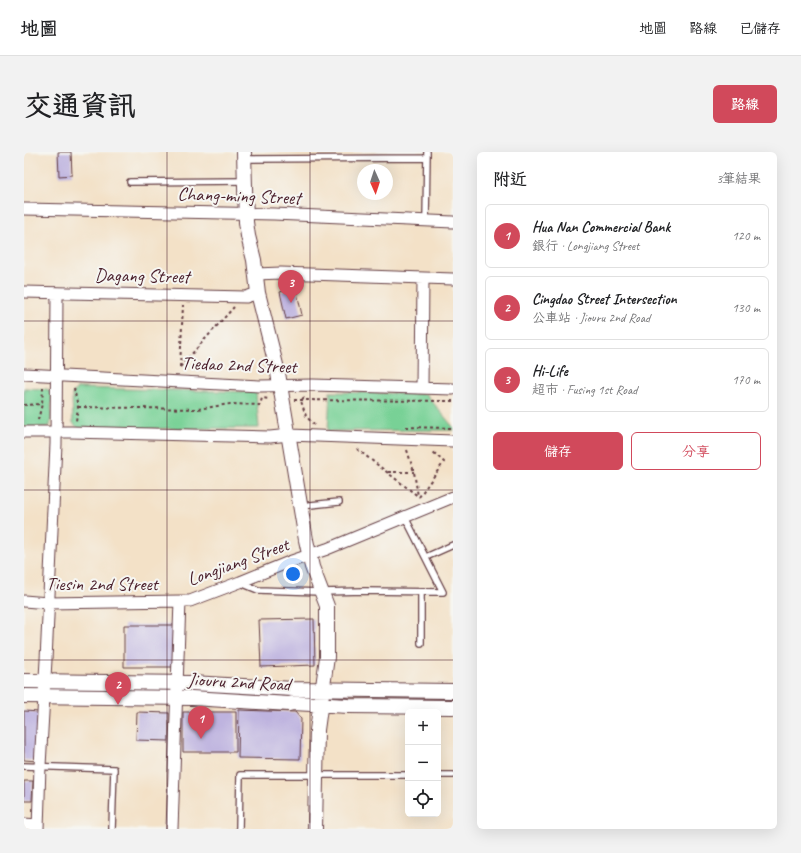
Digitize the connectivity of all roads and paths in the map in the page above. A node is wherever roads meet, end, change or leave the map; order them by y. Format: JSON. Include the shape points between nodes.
{"nodes":[{"id":1,"x":427,"y":155,"type":"edge"},
{"id":2,"x":244,"y":156,"type":"edge"},
{"id":3,"x":245,"y":181,"type":"junction"},
{"id":4,"x":130,"y":182,"type":"dead end"},
{"id":5,"x":24,"y":209,"type":"edge"},
{"id":6,"x":245,"y":213,"type":"junction"},
{"id":7,"x":426,"y":222,"type":"junction"},
{"id":8,"x":453,"y":222,"type":"edge"},
{"id":9,"x":256,"y":274,"type":"junction"},
{"id":10,"x":423,"y":278,"type":"junction"},
{"id":11,"x":453,"y":279,"type":"edge"},
{"id":12,"x":24,"y":292,"type":"edge"},
{"id":13,"x":57,"y":293,"type":"junction"},
{"id":14,"x":258,"y":293,"type":"junction"},
{"id":15,"x":183,"y":300,"type":"dead end"},
{"id":16,"x":239,"y":302,"type":"dead end"},
{"id":17,"x":24,"y":374,"type":"edge"},
{"id":18,"x":57,"y":374,"type":"junction"},
{"id":19,"x":280,"y":385,"type":"junction"},
{"id":20,"x":43,"y":388,"type":"dead end"},
{"id":21,"x":74,"y":388,"type":"dead end"},
{"id":22,"x":422,"y":388,"type":"junction"},
{"id":23,"x":453,"y":389,"type":"edge"},
{"id":24,"x":308,"y":392,"type":"dead end"},
{"id":25,"x":262,"y":398,"type":"dead end"},
{"id":26,"x":301,"y":401,"type":"junction"},
{"id":27,"x":453,"y":401,"type":"edge"},
{"id":28,"x":42,"y":404,"type":"junction"},
{"id":29,"x":24,"y":405,"type":"edge"},
{"id":30,"x":78,"y":406,"type":"junction"},
{"id":31,"x":38,"y":420,"type":"dead end"},
{"id":32,"x":76,"y":421,"type":"dead end"},
{"id":33,"x":316,"y":426,"type":"dead end"},
{"id":34,"x":400,"y":427,"type":"dead end"},
{"id":35,"x":453,"y":428,"type":"edge"},
{"id":36,"x":24,"y":432,"type":"edge"},
{"id":37,"x":56,"y":432,"type":"junction"},
{"id":38,"x":289,"y":435,"type":"junction"},
{"id":39,"x":453,"y":441,"type":"edge"},
{"id":40,"x":406,"y":446,"type":"dead end"},
{"id":41,"x":356,"y":448,"type":"dead end"},
{"id":42,"x":433,"y":452,"type":"dead end"},
{"id":43,"x":387,"y":472,"type":"junction"},
{"id":44,"x":414,"y":472,"type":"junction"},
{"id":45,"x":419,"y":497,"type":"junction"},
{"id":46,"x":453,"y":497,"type":"edge"},
{"id":47,"x":339,"y":502,"type":"dead end"},
{"id":48,"x":301,"y":506,"type":"junction"},
{"id":49,"x":405,"y":517,"type":"junction"},
{"id":50,"x":453,"y":545,"type":"edge"},
{"id":51,"x":310,"y":555,"type":"junction"},
{"id":52,"x":426,"y":557,"type":"junction"},
{"id":53,"x":240,"y":582,"type":"junction"},
{"id":54,"x":322,"y":592,"type":"junction"},
{"id":55,"x":421,"y":592,"type":"junction"},
{"id":56,"x":24,"y":601,"type":"edge"},
{"id":57,"x":180,"y":601,"type":"junction"},
{"id":58,"x":48,"y":602,"type":"junction"},
{"id":59,"x":422,"y":643,"type":"dead end"},
{"id":60,"x":24,"y":681,"type":"edge"},
{"id":61,"x":44,"y":681,"type":"junction"},
{"id":62,"x":177,"y":682,"type":"junction"},
{"id":63,"x":322,"y":689,"type":"junction"},
{"id":64,"x":453,"y":691,"type":"edge"},
{"id":65,"x":24,"y":696,"type":"edge"},
{"id":66,"x":43,"y":696,"type":"junction"},
{"id":67,"x":177,"y":697,"type":"junction"},
{"id":68,"x":320,"y":705,"type":"junction"},
{"id":69,"x":453,"y":707,"type":"edge"},
{"id":70,"x":24,"y":766,"type":"edge"},
{"id":71,"x":40,"y":766,"type":"junction"},
{"id":72,"x":317,"y":775,"type":"junction"},
{"id":73,"x":405,"y":775,"type":"edge"},
{"id":74,"x":441,"y":775,"type":"edge"},
{"id":75,"x":453,"y":775,"type":"edge"},
{"id":76,"x":24,"y":824,"type":"edge"},
{"id":77,"x":38,"y":827,"type":"edge"},
{"id":78,"x":112,"y":829,"type":"edge"},
{"id":79,"x":172,"y":829,"type":"edge"},
{"id":80,"x":239,"y":829,"type":"edge"},
{"id":81,"x":315,"y":829,"type":"edge"}],
"edges":[{"from":1,"to":2,"type":"lane"},
{"from":1,"to":7,"type":"lane"},
{"from":2,"to":3,"type":"street"},
{"from":3,"to":4,"type":"lane"},
{"from":3,"to":6,"type":"street"},
{"from":5,"to":6,"type":"street","name":"Chang-ming Street"},
{"from":6,"to":7,"type":"street","name":"Chang-ming Street"},
{"from":6,"to":9,"type":"street"},
{"from":7,"to":8,"type":"street","name":"Chang-ming Street"},
{"from":9,"to":10,"type":"street"},
{"from":9,"to":14,"type":"street"},
{"from":10,"to":11,"type":"street"},
{"from":10,"to":22,"type":"street"},
{"from":12,"to":13,"type":"street","name":"Dagang Street"},
{"from":13,"to":14,"type":"street","name":"Dagang Street","via":[[246,297]]},
{"from":13,"to":18,"type":"street"},
{"from":14,"to":19,"type":"street"},
{"from":15,"to":16,"type":"path","via":[[180,367]]},
{"from":17,"to":18,"type":"street","name":"Tiedao 2nd Street"},
{"from":18,"to":19,"type":"street","name":"Tiedao 2nd Street"},
{"from":18,"to":37,"type":"street"},
{"from":19,"to":22,"type":"street","name":"Tiedao 2nd Street"},
{"from":19,"to":38,"type":"street"},
{"from":20,"to":28,"type":"path"},
{"from":21,"to":30,"type":"path"},
{"from":22,"to":23,"type":"street","name":"Tiedao 2nd Street"},
{"from":24,"to":26,"type":"path"},
{"from":25,"to":30,"type":"path","via":[[260,405],[230,404],[198,410]]},
{"from":26,"to":27,"type":"path"},
{"from":26,"to":33,"type":"path","via":[[306,416]]},
{"from":28,"to":29,"type":"path"},
{"from":28,"to":31,"type":"path"},
{"from":30,"to":32,"type":"path"},
{"from":34,"to":35,"type":"path"},
{"from":36,"to":37,"type":"street"},
{"from":37,"to":38,"type":"street","via":[[270,437]]},
{"from":37,"to":58,"type":"street"},
{"from":38,"to":39,"type":"street"},
{"from":38,"to":48,"type":"street"},
{"from":40,"to":44,"type":"path"},
{"from":41,"to":43,"type":"path"},
{"from":42,"to":45,"type":"path","via":[[444,462]]},
{"from":43,"to":44,"type":"path"},
{"from":43,"to":45,"type":"path"},
{"from":44,"to":45,"type":"path"},
{"from":46,"to":49,"type":"street","name":"Longjiang Street"},
{"from":47,"to":48,"type":"lane"},
{"from":48,"to":51,"type":"street"},
{"from":49,"to":51,"type":"street","name":"Longjiang Street"},
{"from":49,"to":52,"type":"lane"},
{"from":50,"to":52,"type":"lane"},
{"from":51,"to":53,"type":"street","name":"Longjiang Street"},
{"from":51,"to":54,"type":"street"},
{"from":52,"to":55,"type":"lane","via":[[443,592]]},
{"from":53,"to":54,"type":"lane","via":[[258,590]]},
{"from":53,"to":57,"type":"street","name":"Longjiang Street","via":[[190,601]]},
{"from":54,"to":55,"type":"lane"},
{"from":54,"to":63,"type":"street","via":[[327,606],[327,657]]},
{"from":55,"to":59,"type":"lane"},
{"from":56,"to":58,"type":"street","name":"Tiesin 2nd Street"},
{"from":57,"to":58,"type":"street","name":"Tiesin 2nd Street"},
{"from":57,"to":62,"type":"street","name":"Longjiang Street"},
{"from":58,"to":61,"type":"street"},
{"from":60,"to":61,"type":"street","name":"Jiouru 2nd Road"},
{"from":61,"to":62,"type":"street","name":"Jiouru 2nd Road"},
{"from":61,"to":66,"type":"street"},
{"from":62,"to":63,"type":"street","name":"Jiouru 2nd Road"},
{"from":62,"to":67,"type":"street","name":"Longjiang Street"},
{"from":63,"to":64,"type":"street","name":"Jiouru 2nd Road"},
{"from":63,"to":68,"type":"street"},
{"from":65,"to":66,"type":"street","name":"Jiouru 2nd Road"},
{"from":66,"to":67,"type":"street","name":"Jiouru 2nd Road"},
{"from":66,"to":71,"type":"street"},
{"from":67,"to":68,"type":"street","name":"Jiouru 2nd Road"},
{"from":67,"to":79,"type":"street","name":"Longjiang Street"},
{"from":68,"to":69,"type":"street","name":"Jiouru 2nd Road"},
{"from":68,"to":72,"type":"street"},
{"from":70,"to":71,"type":"lane"},
{"from":71,"to":77,"type":"street"},
{"from":71,"to":78,"type":"lane","via":[[114,769]]},
{"from":72,"to":73,"type":"lane"},
{"from":72,"to":80,"type":"lane","via":[[240,775]]},
{"from":72,"to":81,"type":"street"},
{"from":74,"to":75,"type":"lane"},
{"from":76,"to":77,"type":"street"}]}
